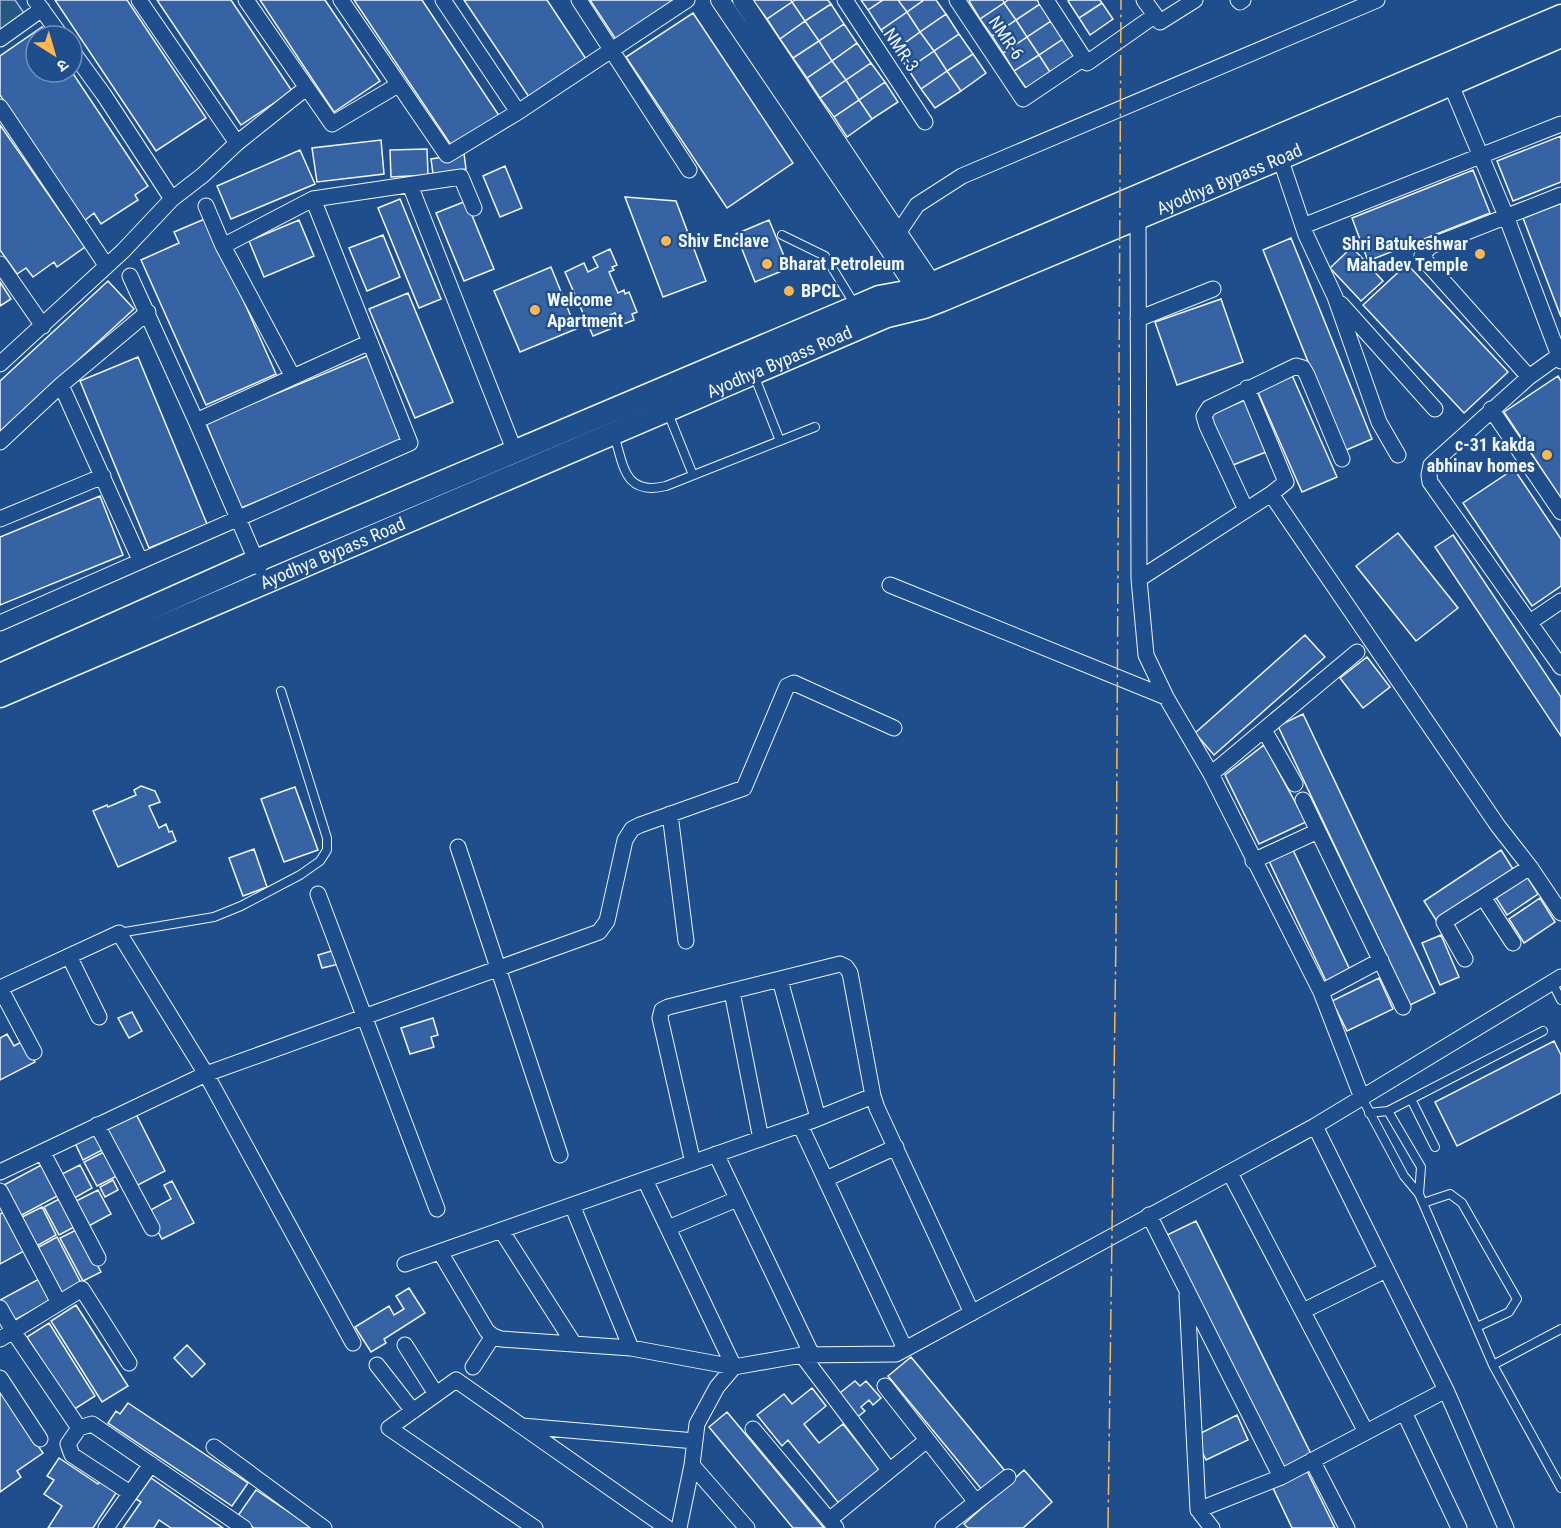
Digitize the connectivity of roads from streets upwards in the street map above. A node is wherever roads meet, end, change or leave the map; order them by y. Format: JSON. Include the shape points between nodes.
{"nodes":[{"id":1,"x":139,"y":0,"type":"edge"},
{"id":2,"x":246,"y":0,"type":"edge"},
{"id":3,"x":340,"y":0,"type":"edge"},
{"id":4,"x":443,"y":0,"type":"edge"},
{"id":5,"x":579,"y":0,"type":"edge"},
{"id":6,"x":687,"y":0,"type":"edge"},
{"id":7,"x":720,"y":0,"type":"edge"},
{"id":8,"x":742,"y":0,"type":"edge"},
{"id":9,"x":845,"y":0,"type":"edge"},
{"id":10,"x":957,"y":0,"type":"edge"},
{"id":11,"x":1046,"y":0,"type":"edge"},
{"id":12,"x":1144,"y":0,"type":"edge"},
{"id":13,"x":1195,"y":0,"type":"edge"},
{"id":14,"x":1377,"y":0,"type":"edge"},
{"id":15,"x":38,"y":4,"type":"edge"},
{"id":16,"x":1561,"y":16,"type":"edge"},
{"id":17,"x":1157,"y":19,"type":"junction"},
{"id":18,"x":52,"y":24,"type":"edge"},
{"id":19,"x":1561,"y":36,"type":"edge"},
{"id":20,"x":0,"y":39,"type":"edge"},
{"id":21,"x":612,"y":49,"type":"junction"},
{"id":22,"x":1086,"y":60,"type":"junction"},
{"id":23,"x":84,"y":67,"type":"edge"},
{"id":24,"x":1449,"y":75,"type":"junction"},
{"id":25,"x":398,"y":85,"type":"junction"},
{"id":26,"x":306,"y":88,"type":"junction"},
{"id":27,"x":0,"y":107,"type":"edge"},
{"id":28,"x":518,"y":112,"type":"junction"},
{"id":29,"x":925,"y":122,"type":"dead end"},
{"id":30,"x":1561,"y":124,"type":"edge"},
{"id":31,"x":237,"y":143,"type":"junction"},
{"id":32,"x":1277,"y":148,"type":"junction"},
{"id":33,"x":1480,"y":154,"type":"junction"},
{"id":34,"x":689,"y":170,"type":"dead end"},
{"id":35,"x":410,"y":185,"type":"junction"},
{"id":36,"x":1561,"y":195,"type":"edge"},
{"id":37,"x":172,"y":199,"type":"junction"},
{"id":38,"x":313,"y":199,"type":"junction"},
{"id":39,"x":206,"y":206,"type":"dead end"},
{"id":40,"x":1138,"y":207,"type":"junction"},
{"id":41,"x":474,"y":208,"type":"dead end"},
{"id":42,"x":1506,"y":216,"type":"junction"},
{"id":43,"x":1303,"y":226,"type":"junction"},
{"id":44,"x":899,"y":232,"type":"junction"},
{"id":45,"x":223,"y":246,"type":"junction"},
{"id":46,"x":887,"y":249,"type":"junction"},
{"id":47,"x":0,"y":264,"type":"edge"},
{"id":48,"x":106,"y":265,"type":"junction"},
{"id":49,"x":130,"y":276,"type":"dead end"},
{"id":50,"x":1213,"y":289,"type":"dead end"},
{"id":51,"x":929,"y":295,"type":"junction"},
{"id":52,"x":1335,"y":297,"type":"junction"},
{"id":53,"x":148,"y":312,"type":"junction"},
{"id":54,"x":1138,"y":319,"type":"junction"},
{"id":55,"x":43,"y":326,"type":"junction"},
{"id":56,"x":370,"y":342,"type":"junction"},
{"id":57,"x":1560,"y":357,"type":"edge"},
{"id":58,"x":0,"y":364,"type":"edge"},
{"id":59,"x":749,"y":364,"type":"junction"},
{"id":60,"x":293,"y":377,"type":"junction"},
{"id":61,"x":1528,"y":377,"type":"junction"},
{"id":62,"x":61,"y":385,"type":"junction"},
{"id":63,"x":1247,"y":388,"type":"junction"},
{"id":64,"x":1435,"y":409,"type":"dead end"},
{"id":65,"x":1491,"y":409,"type":"junction"},
{"id":66,"x":196,"y":421,"type":"junction"},
{"id":67,"x":0,"y":442,"type":"edge"},
{"id":68,"x":515,"y":452,"type":"junction"},
{"id":69,"x":1398,"y":455,"type":"dead end"},
{"id":70,"x":1342,"y":459,"type":"dead end"},
{"id":71,"x":103,"y":476,"type":"junction"},
{"id":72,"x":1271,"y":494,"type":"junction"},
{"id":73,"x":1246,"y":510,"type":"junction"},
{"id":74,"x":1561,"y":512,"type":"edge"},
{"id":75,"x":238,"y":518,"type":"junction"},
{"id":76,"x":0,"y":519,"type":"edge"},
{"id":77,"x":140,"y":560,"type":"junction"},
{"id":78,"x":256,"y":561,"type":"junction"},
{"id":79,"x":1139,"y":579,"type":"junction"},
{"id":80,"x":265,"y":583,"type":"junction"},
{"id":81,"x":890,"y":585,"type":"dead end"},
{"id":82,"x":1561,"y":601,"type":"edge"},
{"id":83,"x":1530,"y":622,"type":"junction"},
{"id":84,"x":0,"y":623,"type":"edge"},
{"id":85,"x":1357,"y":652,"type":"dead end"},
{"id":86,"x":1561,"y":668,"type":"edge"},
{"id":87,"x":0,"y":675,"type":"edge"},
{"id":88,"x":0,"y":696,"type":"edge"},
{"id":89,"x":1166,"y":697,"type":"junction"},
{"id":90,"x":894,"y":728,"type":"dead end"},
{"id":91,"x":1264,"y":730,"type":"junction"},
{"id":92,"x":1211,"y":774,"type":"junction"},
{"id":93,"x":1295,"y":784,"type":"dead end"},
{"id":94,"x":1303,"y":800,"type":"dead end"},
{"id":95,"x":670,"y":814,"type":"junction"},
{"id":96,"x":1318,"y":831,"type":"junction"},
{"id":97,"x":458,"y":847,"type":"dead end"},
{"id":98,"x":1253,"y":861,"type":"junction"},
{"id":99,"x":1530,"y":867,"type":"junction"},
{"id":100,"x":318,"y":894,"type":"dead end"},
{"id":101,"x":1483,"y":897,"type":"junction"},
{"id":102,"x":1561,"y":913,"type":"edge"},
{"id":103,"x":686,"y":941,"type":"dead end"},
{"id":104,"x":1513,"y":943,"type":"dead end"},
{"id":105,"x":69,"y":956,"type":"junction"},
{"id":106,"x":1465,"y":959,"type":"dead end"},
{"id":107,"x":1382,"y":960,"type":"junction"},
{"id":108,"x":499,"y":969,"type":"junction"},
{"id":109,"x":780,"y":980,"type":"junction"},
{"id":110,"x":1556,"y":980,"type":"edge"},
{"id":111,"x":0,"y":988,"type":"edge"},
{"id":112,"x":732,"y":992,"type":"junction"},
{"id":113,"x":1321,"y":992,"type":"junction"},
{"id":114,"x":1403,"y":1007,"type":"dead end"},
{"id":115,"x":99,"y":1017,"type":"dead end"},
{"id":116,"x":364,"y":1017,"type":"junction"},
{"id":117,"x":34,"y":1052,"type":"dead end"},
{"id":118,"x":206,"y":1074,"type":"junction"},
{"id":119,"x":873,"y":1096,"type":"junction"},
{"id":120,"x":1362,"y":1098,"type":"junction"},
{"id":121,"x":818,"y":1118,"type":"junction"},
{"id":122,"x":97,"y":1125,"type":"junction"},
{"id":123,"x":800,"y":1125,"type":"junction"},
{"id":124,"x":1315,"y":1126,"type":"junction"},
{"id":125,"x":761,"y":1138,"type":"junction"},
{"id":126,"x":896,"y":1148,"type":"junction"},
{"id":127,"x":43,"y":1153,"type":"junction"},
{"id":128,"x":716,"y":1154,"type":"junction"},
{"id":129,"x":560,"y":1155,"type":"dead end"},
{"id":130,"x":693,"y":1163,"type":"junction"},
{"id":131,"x":0,"y":1172,"type":"edge"},
{"id":132,"x":1230,"y":1173,"type":"junction"},
{"id":133,"x":826,"y":1179,"type":"junction"},
{"id":134,"x":645,"y":1180,"type":"junction"},
{"id":135,"x":0,"y":1191,"type":"edge"},
{"id":136,"x":737,"y":1199,"type":"junction"},
{"id":137,"x":572,"y":1205,"type":"junction"},
{"id":138,"x":437,"y":1209,"type":"dead end"},
{"id":139,"x":1149,"y":1215,"type":"junction"},
{"id":140,"x":152,"y":1228,"type":"dead end"},
{"id":141,"x":668,"y":1228,"type":"junction"},
{"id":142,"x":501,"y":1230,"type":"junction"},
{"id":143,"x":440,"y":1252,"type":"junction"},
{"id":144,"x":98,"y":1258,"type":"dead end"},
{"id":145,"x":405,"y":1264,"type":"dead end"},
{"id":146,"x":1386,"y":1270,"type":"junction"},
{"id":147,"x":1187,"y":1289,"type":"junction"},
{"id":148,"x":60,"y":1303,"type":"junction"},
{"id":149,"x":0,"y":1308,"type":"edge"},
{"id":150,"x":1303,"y":1311,"type":"junction"},
{"id":151,"x":972,"y":1313,"type":"junction"},
{"id":152,"x":6,"y":1335,"type":"edge"},
{"id":153,"x":493,"y":1336,"type":"junction"},
{"id":154,"x":353,"y":1342,"type":"dead end"},
{"id":155,"x":574,"y":1344,"type":"junction"},
{"id":156,"x":405,"y":1345,"type":"dead end"},
{"id":157,"x":631,"y":1347,"type":"junction"},
{"id":158,"x":905,"y":1349,"type":"junction"},
{"id":159,"x":807,"y":1355,"type":"junction"},
{"id":160,"x":129,"y":1363,"type":"dead end"},
{"id":161,"x":377,"y":1365,"type":"dead end"},
{"id":162,"x":474,"y":1367,"type":"dead end"},
{"id":163,"x":734,"y":1367,"type":"junction"},
{"id":164,"x":0,"y":1378,"type":"edge"},
{"id":165,"x":885,"y":1386,"type":"dead end"},
{"id":166,"x":1446,"y":1390,"type":"junction"},
{"id":167,"x":436,"y":1394,"type":"junction"},
{"id":168,"x":413,"y":1411,"type":"junction"},
{"id":169,"x":1404,"y":1412,"type":"junction"},
{"id":170,"x":520,"y":1426,"type":"junction"},
{"id":171,"x":79,"y":1428,"type":"junction"},
{"id":172,"x":753,"y":1430,"type":"dead end"},
{"id":173,"x":1366,"y":1432,"type":"junction"},
{"id":174,"x":40,"y":1439,"type":"dead end"},
{"id":175,"x":927,"y":1440,"type":"junction"},
{"id":176,"x":695,"y":1441,"type":"junction"},
{"id":177,"x":214,"y":1447,"type":"dead end"},
{"id":178,"x":1312,"y":1460,"type":"junction"},
{"id":179,"x":151,"y":1464,"type":"junction"},
{"id":180,"x":692,"y":1465,"type":"junction"},
{"id":181,"x":889,"y":1470,"type":"junction"},
{"id":182,"x":1008,"y":1477,"type":"dead end"},
{"id":183,"x":1281,"y":1477,"type":"junction"},
{"id":184,"x":130,"y":1493,"type":"junction"},
{"id":185,"x":976,"y":1502,"type":"junction"},
{"id":186,"x":1198,"y":1510,"type":"junction"},
{"id":187,"x":832,"y":1524,"type":"edge"},
{"id":188,"x":106,"y":1528,"type":"edge"},
{"id":189,"x":244,"y":1528,"type":"edge"},
{"id":190,"x":324,"y":1528,"type":"edge"},
{"id":191,"x":535,"y":1528,"type":"edge"},
{"id":192,"x":666,"y":1528,"type":"edge"},
{"id":193,"x":679,"y":1528,"type":"edge"},
{"id":194,"x":747,"y":1528,"type":"edge"},
{"id":195,"x":945,"y":1528,"type":"edge"},
{"id":196,"x":1212,"y":1528,"type":"edge"},
{"id":197,"x":1347,"y":1528,"type":"edge"},
{"id":198,"x":1460,"y":1528,"type":"edge"},
{"id":199,"x":1506,"y":1528,"type":"edge"}],
"edges":[{"from":1,"to":31,"type":"street"},
{"from":2,"to":26,"type":"street"},
{"from":3,"to":25,"type":"street"},
{"from":4,"to":28,"type":"street"},
{"from":5,"to":21,"type":"street"},
{"from":6,"to":21,"type":"street"},
{"from":7,"to":46,"type":"street"},
{"from":8,"to":44,"type":"street"},
{"from":9,"to":29,"type":"street","name":"NMR-3"},
{"from":10,"to":22,"type":"street","name":"NMR-6","via":[[1023,99]]},
{"from":11,"to":22,"type":"street"},
{"from":12,"to":17,"type":"street"},
{"from":13,"to":17,"type":"street"},
{"from":14,"to":44,"type":"street","via":[[962,176],[917,205]]},
{"from":15,"to":18,"type":"street"},
{"from":15,"to":20,"type":"street"},
{"from":16,"to":24,"type":"main road","name":"Ayodhya Bypass Road"},
{"from":17,"to":22,"type":"street"},
{"from":19,"to":24,"type":"main road","name":"Ayodhya Bypass Road"},
{"from":21,"to":28,"type":"street"},
{"from":21,"to":34,"type":"street"},
{"from":23,"to":37,"type":"street"},
{"from":24,"to":32,"type":"main road","name":"Ayodhya Bypass Road"},
{"from":24,"to":33,"type":"street"},
{"from":25,"to":26,"type":"street","via":[[332,124]]},
{"from":25,"to":28,"type":"street","via":[[447,155]]},
{"from":26,"to":31,"type":"street"},
{"from":27,"to":48,"type":"street"},
{"from":30,"to":33,"type":"street"},
{"from":31,"to":37,"type":"street"},
{"from":32,"to":40,"type":"main road","name":"Ayodhya Bypass Road"},
{"from":32,"to":43,"type":"street"},
{"from":33,"to":42,"type":"street"},
{"from":33,"to":43,"type":"street"},
{"from":35,"to":38,"type":"street"},
{"from":35,"to":41,"type":"street","via":[[461,177]]},
{"from":35,"to":68,"type":"street"},
{"from":36,"to":42,"type":"street"},
{"from":37,"to":48,"type":"street"},
{"from":38,"to":45,"type":"street"},
{"from":38,"to":56,"type":"street"},
{"from":39,"to":45,"type":"street"},
{"from":40,"to":51,"type":"main road","name":"Ayodhya Bypass Road"},
{"from":40,"to":54,"type":"street"},
{"from":42,"to":57,"type":"street"},
{"from":42,"to":61,"type":"street","via":[[1431,246],[1422,255]]},
{"from":43,"to":52,"type":"street"},
{"from":44,"to":46,"type":"street"},
{"from":44,"to":51,"type":"street"},
{"from":45,"to":60,"type":"street"},
{"from":46,"to":51,"type":"street"},
{"from":47,"to":55,"type":"street"},
{"from":48,"to":55,"type":"street"},
{"from":49,"to":53,"type":"street"},
{"from":50,"to":54,"type":"street"},
{"from":51,"to":59,"type":"main road","name":"Ayodhya Bypass Road","via":[[887,316]]},
{"from":51,"to":59,"type":"main road","name":"Ayodhya Bypass Road","via":[[879,297]]},
{"from":52,"to":64,"type":"street"},
{"from":52,"to":69,"type":"street","via":[[1379,422]]},
{"from":53,"to":62,"type":"street"},
{"from":53,"to":66,"type":"street"},
{"from":54,"to":79,"type":"street"},
{"from":55,"to":58,"type":"street"},
{"from":56,"to":60,"type":"street"},
{"from":56,"to":75,"type":"street","via":[[410,443]]},
{"from":57,"to":61,"type":"street"},
{"from":59,"to":68,"type":"main road","name":"Ayodhya Bypass Road"},
{"from":59,"to":80,"type":"main road","name":"Ayodhya Bypass Road","via":[[667,411]]},
{"from":60,"to":66,"type":"street"},
{"from":61,"to":65,"type":"street"},
{"from":62,"to":67,"type":"street"},
{"from":62,"to":71,"type":"street"},
{"from":63,"to":70,"type":"street","via":[[1296,366],[1303,368]]},
{"from":63,"to":72,"type":"street","via":[[1286,482]]},
{"from":63,"to":73,"type":"street","via":[[1209,408],[1204,416]]},
{"from":65,"to":74,"type":"street"},
{"from":65,"to":83,"type":"street","via":[[1431,465],[1430,482]]},
{"from":66,"to":75,"type":"street"},
{"from":68,"to":78,"type":"main road","name":"Ayodhya Bypass Road"},
{"from":71,"to":76,"type":"street"},
{"from":71,"to":77,"type":"street"},
{"from":72,"to":73,"type":"street"},
{"from":72,"to":99,"type":"street"},
{"from":73,"to":79,"type":"street"},
{"from":75,"to":77,"type":"street"},
{"from":75,"to":78,"type":"street"},
{"from":77,"to":84,"type":"street"},
{"from":78,"to":80,"type":"street"},
{"from":78,"to":87,"type":"main road","name":"Ayodhya Bypass Road"},
{"from":79,"to":89,"type":"street","via":[[1146,655]]},
{"from":80,"to":88,"type":"main road","name":"Ayodhya Bypass Road"},
{"from":81,"to":89,"type":"street"},
{"from":82,"to":83,"type":"street"},
{"from":83,"to":86,"type":"street"},
{"from":85,"to":91,"type":"street"},
{"from":89,"to":92,"type":"street"},
{"from":90,"to":95,"type":"street","via":[[794,683],[787,686],[744,788]]},
{"from":91,"to":92,"type":"street"},
{"from":91,"to":93,"type":"street"},
{"from":92,"to":98,"type":"street"},
{"from":94,"to":96,"type":"street"},
{"from":95,"to":103,"type":"street"},
{"from":95,"to":108,"type":"street","via":[[628,834],[607,921],[599,932]]},
{"from":96,"to":98,"type":"street"},
{"from":96,"to":107,"type":"street"},
{"from":97,"to":108,"type":"street"},
{"from":98,"to":113,"type":"street"},
{"from":99,"to":101,"type":"street"},
{"from":99,"to":102,"type":"street"},
{"from":100,"to":116,"type":"street"},
{"from":101,"to":104,"type":"street"},
{"from":101,"to":106,"type":"street","via":[[1444,922]]},
{"from":105,"to":111,"type":"street"},
{"from":105,"to":115,"type":"street"},
{"from":105,"to":118,"type":"street","via":[[119,933]]},
{"from":107,"to":113,"type":"street"},
{"from":107,"to":114,"type":"street"},
{"from":108,"to":116,"type":"street"},
{"from":108,"to":129,"type":"street"},
{"from":109,"to":112,"type":"street"},
{"from":109,"to":119,"type":"street","via":[[840,964],[846,967]]},
{"from":109,"to":121,"type":"street"},
{"from":110,"to":120,"type":"street"},
{"from":111,"to":117,"type":"street"},
{"from":112,"to":125,"type":"street"},
{"from":112,"to":130,"type":"street","via":[[668,1007],[662,1010],[660,1018]]},
{"from":113,"to":120,"type":"street"},
{"from":116,"to":118,"type":"street"},
{"from":116,"to":138,"type":"street"},
{"from":118,"to":122,"type":"street"},
{"from":118,"to":154,"type":"street"},
{"from":119,"to":121,"type":"street"},
{"from":119,"to":126,"type":"street"},
{"from":120,"to":124,"type":"street"},
{"from":121,"to":123,"type":"street"},
{"from":122,"to":127,"type":"street"},
{"from":122,"to":140,"type":"street"},
{"from":123,"to":125,"type":"street"},
{"from":123,"to":133,"type":"street"},
{"from":124,"to":132,"type":"street"},
{"from":124,"to":146,"type":"street"},
{"from":125,"to":128,"type":"street"},
{"from":126,"to":133,"type":"street"},
{"from":126,"to":151,"type":"street"},
{"from":127,"to":131,"type":"street"},
{"from":127,"to":144,"type":"street"},
{"from":128,"to":130,"type":"street"},
{"from":128,"to":136,"type":"street"},
{"from":130,"to":134,"type":"street"},
{"from":132,"to":139,"type":"street"},
{"from":132,"to":150,"type":"street"},
{"from":133,"to":158,"type":"street"},
{"from":134,"to":137,"type":"street"},
{"from":134,"to":141,"type":"street"},
{"from":135,"to":148,"type":"street"},
{"from":136,"to":141,"type":"street"},
{"from":136,"to":159,"type":"street"},
{"from":137,"to":142,"type":"street"},
{"from":137,"to":157,"type":"street"},
{"from":139,"to":147,"type":"street"},
{"from":139,"to":151,"type":"street"},
{"from":141,"to":163,"type":"street"},
{"from":142,"to":143,"type":"street"},
{"from":142,"to":155,"type":"street"},
{"from":143,"to":145,"type":"street"},
{"from":143,"to":153,"type":"street"},
{"from":146,"to":150,"type":"street"},
{"from":146,"to":166,"type":"street"},
{"from":147,"to":183,"type":"street"},
{"from":147,"to":186,"type":"street"},
{"from":148,"to":152,"type":"street"},
{"from":148,"to":160,"type":"street","via":[[82,1289]]},
{"from":149,"to":152,"type":"street"},
{"from":150,"to":173,"type":"street"},
{"from":151,"to":158,"type":"street"},
{"from":152,"to":171,"type":"street"},
{"from":153,"to":155,"type":"street"},
{"from":153,"to":162,"type":"street"},
{"from":155,"to":157,"type":"street"},
{"from":156,"to":167,"type":"street"},
{"from":157,"to":163,"type":"street"},
{"from":158,"to":159,"type":"street","via":[[896,1354]]},
{"from":159,"to":163,"type":"street"},
{"from":159,"to":181,"type":"street"},
{"from":161,"to":168,"type":"street"},
{"from":163,"to":176,"type":"street","via":[[708,1402],[697,1424]]},
{"from":164,"to":174,"type":"street"},
{"from":165,"to":175,"type":"street"},
{"from":166,"to":169,"type":"street"},
{"from":166,"to":199,"type":"street"},
{"from":167,"to":168,"type":"street"},
{"from":167,"to":170,"type":"street","via":[[456,1380]]},
{"from":168,"to":191,"type":"street","via":[[389,1428]]},
{"from":169,"to":173,"type":"street"},
{"from":169,"to":198,"type":"street"},
{"from":170,"to":176,"type":"street"},
{"from":170,"to":192,"type":"street"},
{"from":171,"to":179,"type":"street","via":[[92,1424]]},
{"from":171,"to":184,"type":"street","via":[[68,1444],[72,1455]]},
{"from":172,"to":187,"type":"street"},
{"from":173,"to":178,"type":"street"},
{"from":175,"to":181,"type":"street"},
{"from":175,"to":185,"type":"street"},
{"from":176,"to":180,"type":"street"},
{"from":177,"to":190,"type":"street"},
{"from":178,"to":183,"type":"street"},
{"from":178,"to":197,"type":"street"},
{"from":179,"to":184,"type":"street"},
{"from":179,"to":189,"type":"street"},
{"from":180,"to":193,"type":"street"},
{"from":180,"to":194,"type":"street"},
{"from":181,"to":187,"type":"street"},
{"from":182,"to":185,"type":"street"},
{"from":183,"to":186,"type":"street"},
{"from":184,"to":188,"type":"street"},
{"from":185,"to":195,"type":"street"},
{"from":186,"to":196,"type":"street"}]}
